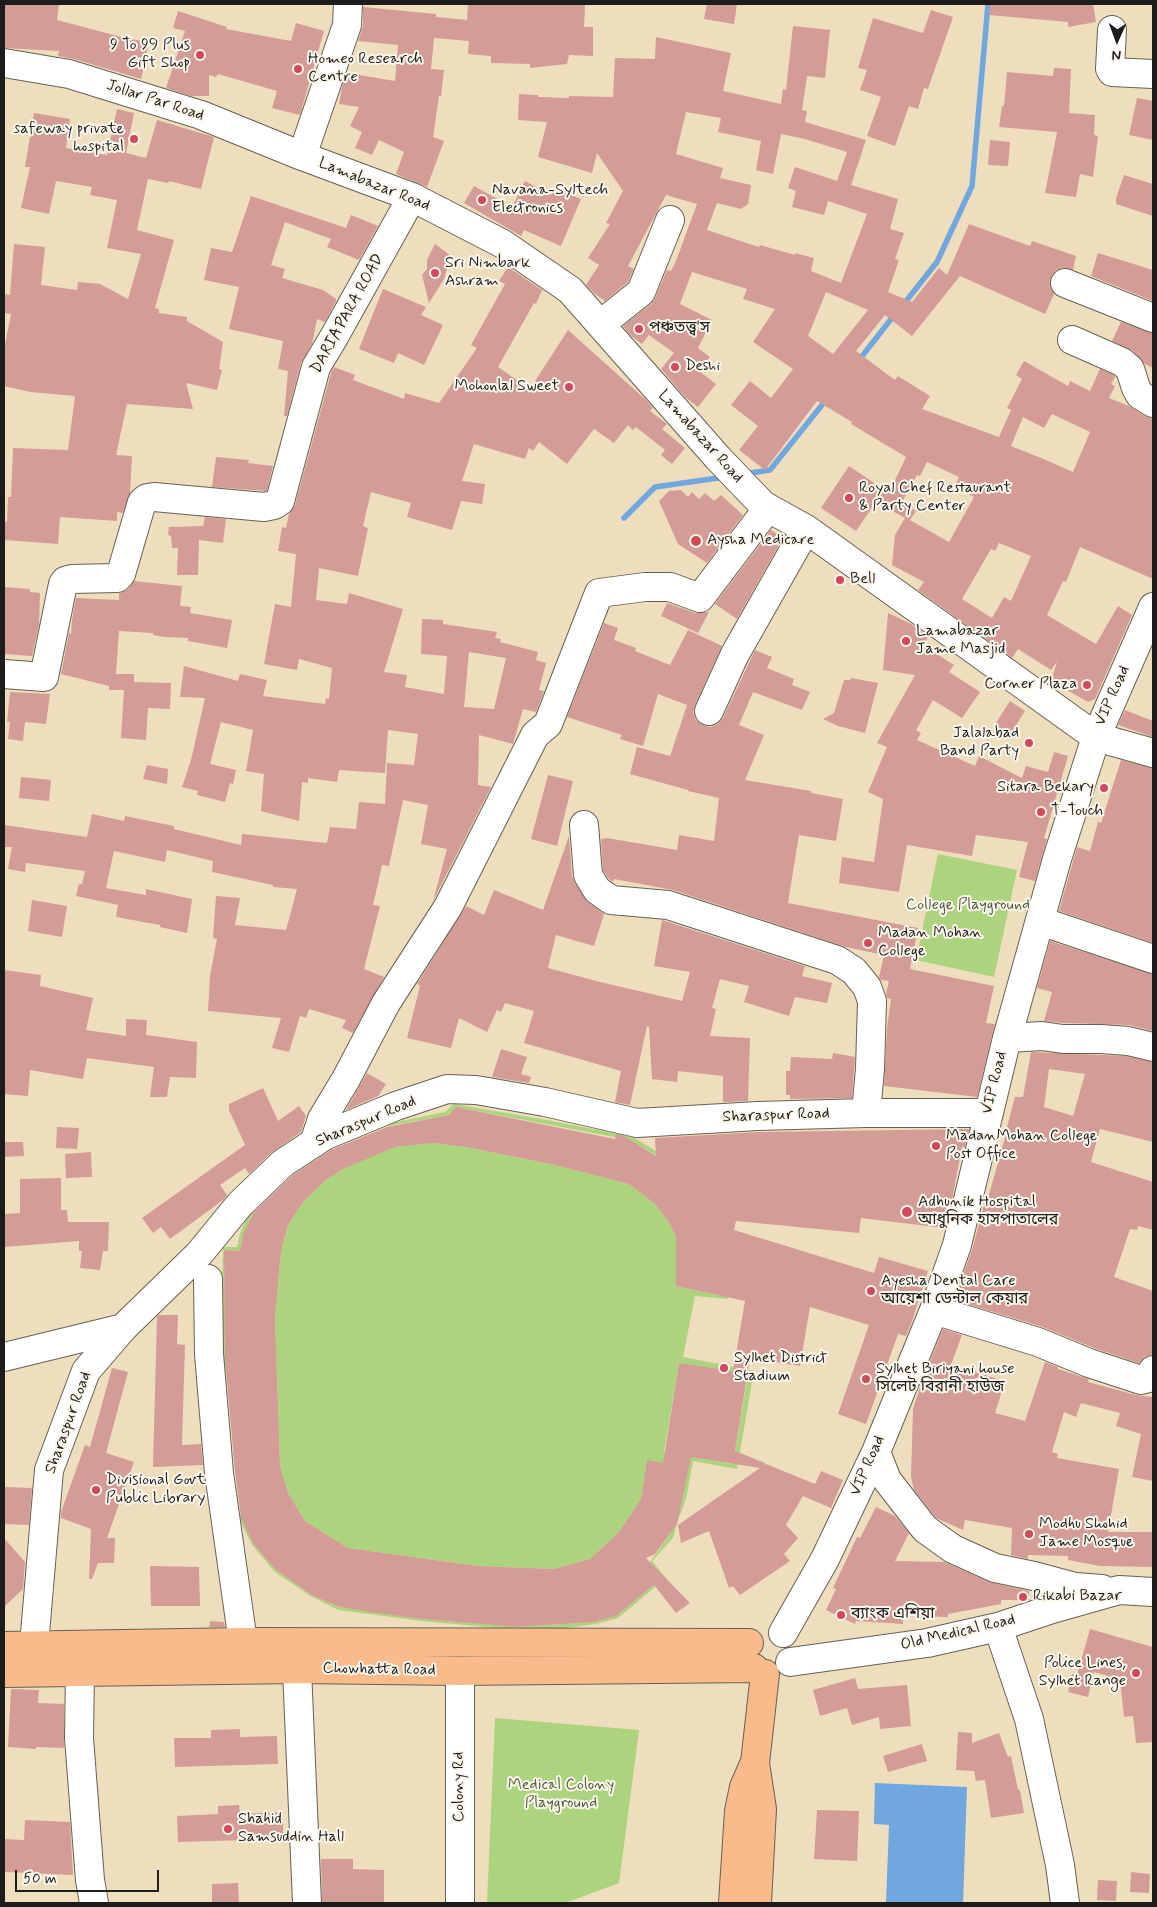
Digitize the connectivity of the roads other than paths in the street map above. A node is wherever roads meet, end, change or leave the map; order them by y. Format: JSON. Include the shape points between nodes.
{"nodes":[{"id":1,"x":348,"y":4,"type":"edge"},
{"id":2,"x":1112,"y":30,"type":"dead end"},
{"id":3,"x":4,"y":63,"type":"edge"},
{"id":4,"x":1153,"y":74,"type":"edge"},
{"id":5,"x":302,"y":156,"type":"junction"},
{"id":6,"x":412,"y":197,"type":"junction"},
{"id":7,"x":670,"y":220,"type":"dead end"},
{"id":8,"x":1065,"y":283,"type":"dead end"},
{"id":9,"x":1153,"y":318,"type":"edge"},
{"id":10,"x":601,"y":324,"type":"junction"},
{"id":11,"x":1072,"y":340,"type":"dead end"},
{"id":12,"x":1153,"y":403,"type":"edge"},
{"id":13,"x":765,"y":506,"type":"junction"},
{"id":14,"x":806,"y":529,"type":"junction"},
{"id":15,"x":1153,"y":606,"type":"edge"},
{"id":16,"x":1143,"y":651,"type":"edge"},
{"id":17,"x":4,"y":674,"type":"edge"},
{"id":18,"x":709,"y":711,"type":"dead end"},
{"id":19,"x":1096,"y":737,"type":"junction"},
{"id":20,"x":1153,"y":753,"type":"edge"},
{"id":21,"x":584,"y":824,"type":"dead end"},
{"id":22,"x":1040,"y":921,"type":"junction"},
{"id":23,"x":1153,"y":959,"type":"edge"},
{"id":24,"x":1007,"y":1038,"type":"junction"},
{"id":25,"x":1153,"y":1047,"type":"edge"},
{"id":26,"x":866,"y":1113,"type":"junction"},
{"id":27,"x":988,"y":1113,"type":"junction"},
{"id":28,"x":314,"y":1143,"type":"junction"},
{"id":29,"x":208,"y":1279,"type":"dead end"},
{"id":30,"x":934,"y":1310,"type":"junction"},
{"id":31,"x":123,"y":1328,"type":"junction"},
{"id":32,"x":4,"y":1356,"type":"edge"},
{"id":33,"x":1153,"y":1370,"type":"edge"},
{"id":34,"x":876,"y":1452,"type":"junction"},
{"id":35,"x":1118,"y":1590,"type":"junction"},
{"id":36,"x":1153,"y":1592,"type":"edge"},
{"id":37,"x":998,"y":1627,"type":"junction"},
{"id":38,"x":783,"y":1634,"type":"junction"},
{"id":39,"x":243,"y":1642,"type":"junction"},
{"id":40,"x":460,"y":1644,"type":"junction"},
{"id":41,"x":34,"y":1645,"type":"junction"},
{"id":42,"x":4,"y":1646,"type":"edge"},
{"id":43,"x":756,"y":1662,"type":"junction"},
{"id":44,"x":790,"y":1662,"type":"junction"},
{"id":45,"x":297,"y":1669,"type":"junction"},
{"id":46,"x":80,"y":1671,"type":"junction"},
{"id":47,"x":460,"y":1671,"type":"junction"},
{"id":48,"x":4,"y":1673,"type":"edge"},
{"id":49,"x":755,"y":1763,"type":"junction"},
{"id":50,"x":94,"y":1903,"type":"edge"},
{"id":51,"x":307,"y":1903,"type":"edge"},
{"id":52,"x":460,"y":1903,"type":"edge"},
{"id":53,"x":733,"y":1903,"type":"edge"},
{"id":54,"x":757,"y":1903,"type":"edge"},
{"id":55,"x":1065,"y":1903,"type":"edge"}],
"edges":[{"from":1,"to":5,"type":"street","via":[[347,25]]},
{"from":2,"to":4,"type":"street","via":[[1112,72]]},
{"from":3,"to":5,"type":"street","name":"Jollar Par Road","via":[[69,74],[192,112]]},
{"from":5,"to":6,"type":"street","name":"Lamabazar Road"},
{"from":6,"to":10,"type":"street","name":"Lamabazar Road","via":[[503,244],[570,290]]},
{"from":6,"to":17,"type":"street","name":"DARIAPARA ROAD","via":[[316,367],[280,501],[264,507],[148,498],[142,502],[118,578],[65,580],[44,678]]},
{"from":7,"to":10,"type":"street","via":[[641,292]]},
{"from":8,"to":9,"type":"street"},
{"from":10,"to":13,"type":"street","name":"Lamabazar Road","via":[[718,458]]},
{"from":11,"to":12,"type":"street","via":[[1122,362],[1130,369],[1140,395]]},
{"from":13,"to":14,"type":"street","name":"Lamabazar Road"},
{"from":13,"to":28,"type":"street","via":[[700,598],[670,587],[599,593],[548,724],[535,735],[448,907],[386,1003],[322,1119]]},
{"from":14,"to":18,"type":"street","via":[[735,654]]},
{"from":14,"to":19,"type":"street","name":"Lamabazar Road"},
{"from":15,"to":16,"type":"street","name":"VIP Road"},
{"from":16,"to":19,"type":"street","name":"VIP Road"},
{"from":19,"to":20,"type":"street","name":"Lamabazar Road"},
{"from":19,"to":22,"type":"street","name":"VIP Road"},
{"from":21,"to":26,"type":"street","via":[[588,875],[597,890],[611,900],[668,905],[837,960],[854,971],[867,987],[872,1001]]},
{"from":22,"to":23,"type":"street"},
{"from":22,"to":24,"type":"street","name":"VIP Road"},
{"from":24,"to":25,"type":"street","via":[[1101,1038]]},
{"from":24,"to":27,"type":"street","name":"VIP Road"},
{"from":26,"to":27,"type":"street","name":"Sharaspur Road"},
{"from":26,"to":28,"type":"street","name":"Sharaspur Road","via":[[637,1123],[476,1090],[447,1090],[396,1106]]},
{"from":27,"to":30,"type":"street","name":"VIP Road","via":[[957,1245]]},
{"from":28,"to":31,"type":"street","name":"Sharaspur Road","via":[[283,1163],[240,1204],[198,1254]]},
{"from":29,"to":39,"type":"street","via":[[209,1354],[219,1473]]},
{"from":30,"to":33,"type":"street","via":[[1038,1342],[1141,1380],[1148,1378]]},
{"from":30,"to":34,"type":"street","name":"VIP Road"},
{"from":31,"to":32,"type":"street"},
{"from":31,"to":41,"type":"street","name":"Sharaspur Road","via":[[86,1372],[48,1470]]},
{"from":34,"to":35,"type":"street","via":[[887,1480],[924,1529],[952,1549],[994,1568],[1075,1587]]},
{"from":34,"to":38,"type":"street","name":"VIP Road"},
{"from":35,"to":36,"type":"street","name":"Old Medical Road"},
{"from":35,"to":37,"type":"street","name":"Old Medical Road"},
{"from":37,"to":44,"type":"street","name":"Old Medical Road","via":[[927,1643]]},
{"from":37,"to":55,"type":"street","via":[[1029,1719]]},
{"from":38,"to":43,"type":"street","via":[[777,1630],[763,1630],[752,1637]]},
{"from":38,"to":44,"type":"street","via":[[788,1637],[792,1649]]},
{"from":39,"to":40,"type":"main road","name":"Chowhatta Road"},
{"from":39,"to":41,"type":"main road","name":"Chowhatta Road"},
{"from":40,"to":43,"type":"main road","name":"Chowhatta Road"},
{"from":40,"to":47,"type":"main road"},
{"from":41,"to":42,"type":"main road","name":"Chowhatta Road"},
{"from":43,"to":44,"type":"street","via":[[780,1672]]},
{"from":43,"to":47,"type":"main road","name":"Chowhatta Road"},
{"from":43,"to":49,"type":"main road"},
{"from":45,"to":46,"type":"main road","name":"Chowhatta Road"},
{"from":45,"to":47,"type":"main road","name":"Chowhatta Road"},
{"from":45,"to":51,"type":"street"},
{"from":46,"to":48,"type":"main road","name":"Chowhatta Road"},
{"from":46,"to":50,"type":"street","via":[[79,1738]]},
{"from":47,"to":52,"type":"street","name":"Colony Rd"},
{"from":49,"to":53,"type":"main road","via":[[744,1787],[739,1811]]},
{"from":49,"to":54,"type":"main road","via":[[762,1809]]}]}
